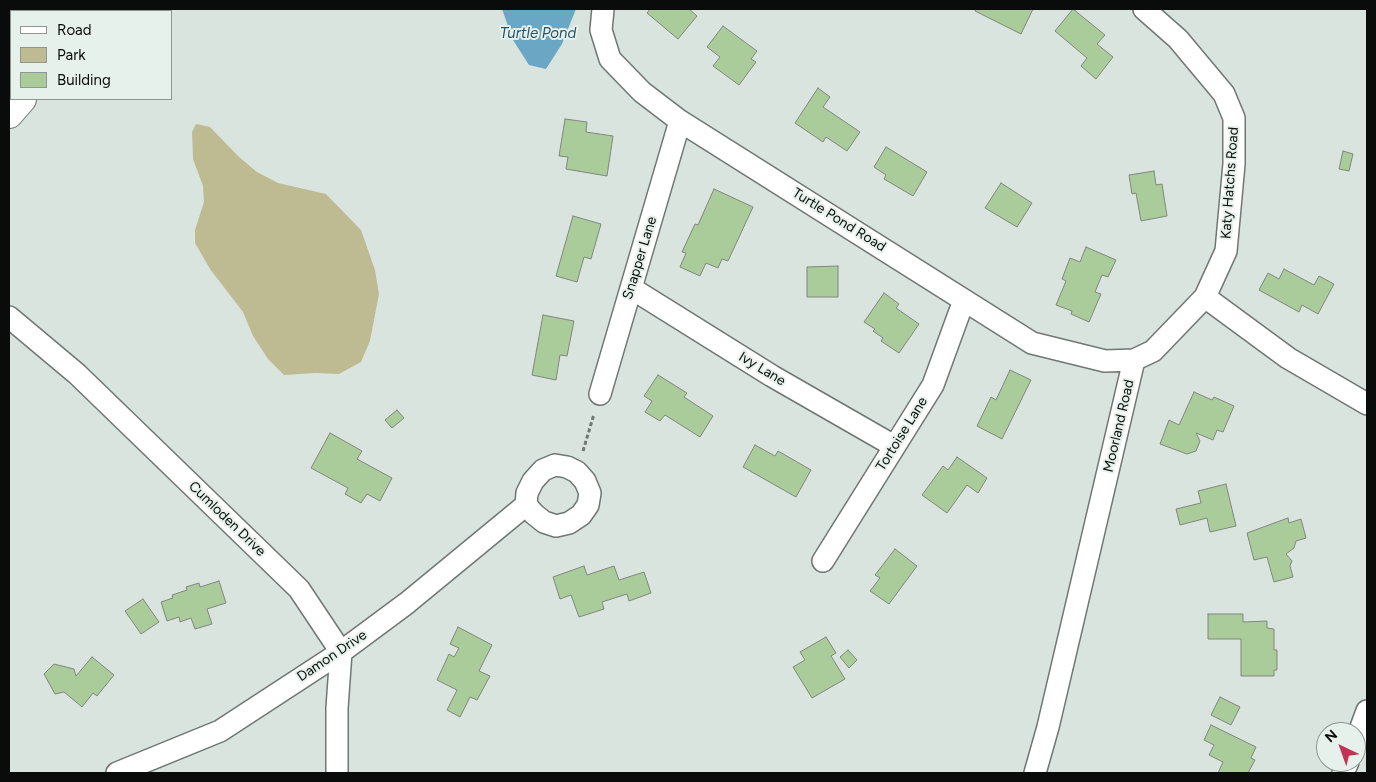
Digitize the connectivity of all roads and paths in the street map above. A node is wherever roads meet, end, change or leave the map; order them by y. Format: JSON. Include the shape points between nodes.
{"nodes":[{"id":1,"x":603,"y":9,"type":"edge"},
{"id":2,"x":1144,"y":9,"type":"edge"},
{"id":3,"x":21,"y":100,"type":"edge"},
{"id":4,"x":9,"y":114,"type":"edge"},
{"id":5,"x":680,"y":121,"type":"junction"},
{"id":6,"x":631,"y":288,"type":"junction"},
{"id":7,"x":1204,"y":298,"type":"junction"},
{"id":8,"x":964,"y":300,"type":"junction"},
{"id":9,"x":9,"y":317,"type":"edge"},
{"id":10,"x":1134,"y":360,"type":"junction"},
{"id":11,"x":600,"y":394,"type":"joint"},
{"id":12,"x":1367,"y":404,"type":"edge"},
{"id":13,"x":894,"y":446,"type":"junction"},
{"id":14,"x":577,"y":472,"type":"junction"},
{"id":15,"x":526,"y":505,"type":"junction"},
{"id":16,"x":824,"y":561,"type":"dead end"},
{"id":17,"x":341,"y":652,"type":"junction"},
{"id":18,"x":117,"y":773,"type":"edge"},
{"id":19,"x":337,"y":773,"type":"edge"},
{"id":20,"x":1035,"y":773,"type":"edge"}],
"edges":[{"from":1,"to":5,"type":"street","name":"Turtle Pond Road","via":[[600,30],[610,59],[642,92]]},
{"from":2,"to":7,"type":"street","name":"Katy Hatchs Road","via":[[1178,39],[1224,94],[1234,118],[1234,164],[1226,251]]},
{"from":3,"to":4,"type":"highway"},
{"from":5,"to":6,"type":"street","name":"Snapper Lane"},
{"from":5,"to":8,"type":"street","name":"Turtle Pond Road"},
{"from":6,"to":11,"type":"street","name":"Snapper Lane"},
{"from":6,"to":13,"type":"street","name":"Ivy Lane","via":[[772,376]]},
{"from":7,"to":10,"type":"street","via":[[1154,351]]},
{"from":7,"to":12,"type":"street","via":[[1288,358]]},
{"from":8,"to":10,"type":"street","name":"Turtle Pond Road","via":[[1032,343],[1106,361]]},
{"from":8,"to":13,"type":"street","name":"Tortoise Lane","via":[[933,385]]},
{"from":9,"to":17,"type":"street","name":"Cumloden Drive","via":[[77,374],[299,589]]},
{"from":10,"to":20,"type":"street","name":"Moorland Road"},
{"from":11,"to":14,"type":"path"},
{"from":13,"to":16,"type":"street","name":"Tortoise Lane"},
{"from":14,"to":15,"type":"street","via":[[555,465],[544,470],[527,492]]},
{"from":14,"to":15,"type":"street","via":[[590,494],[581,515],[569,523],[556,526],[544,522]]},
{"from":15,"to":17,"type":"street","name":"Damon Drive","via":[[407,603]]},
{"from":17,"to":18,"type":"street","name":"Damon Drive","via":[[220,730]]},
{"from":17,"to":19,"type":"street"}]}
